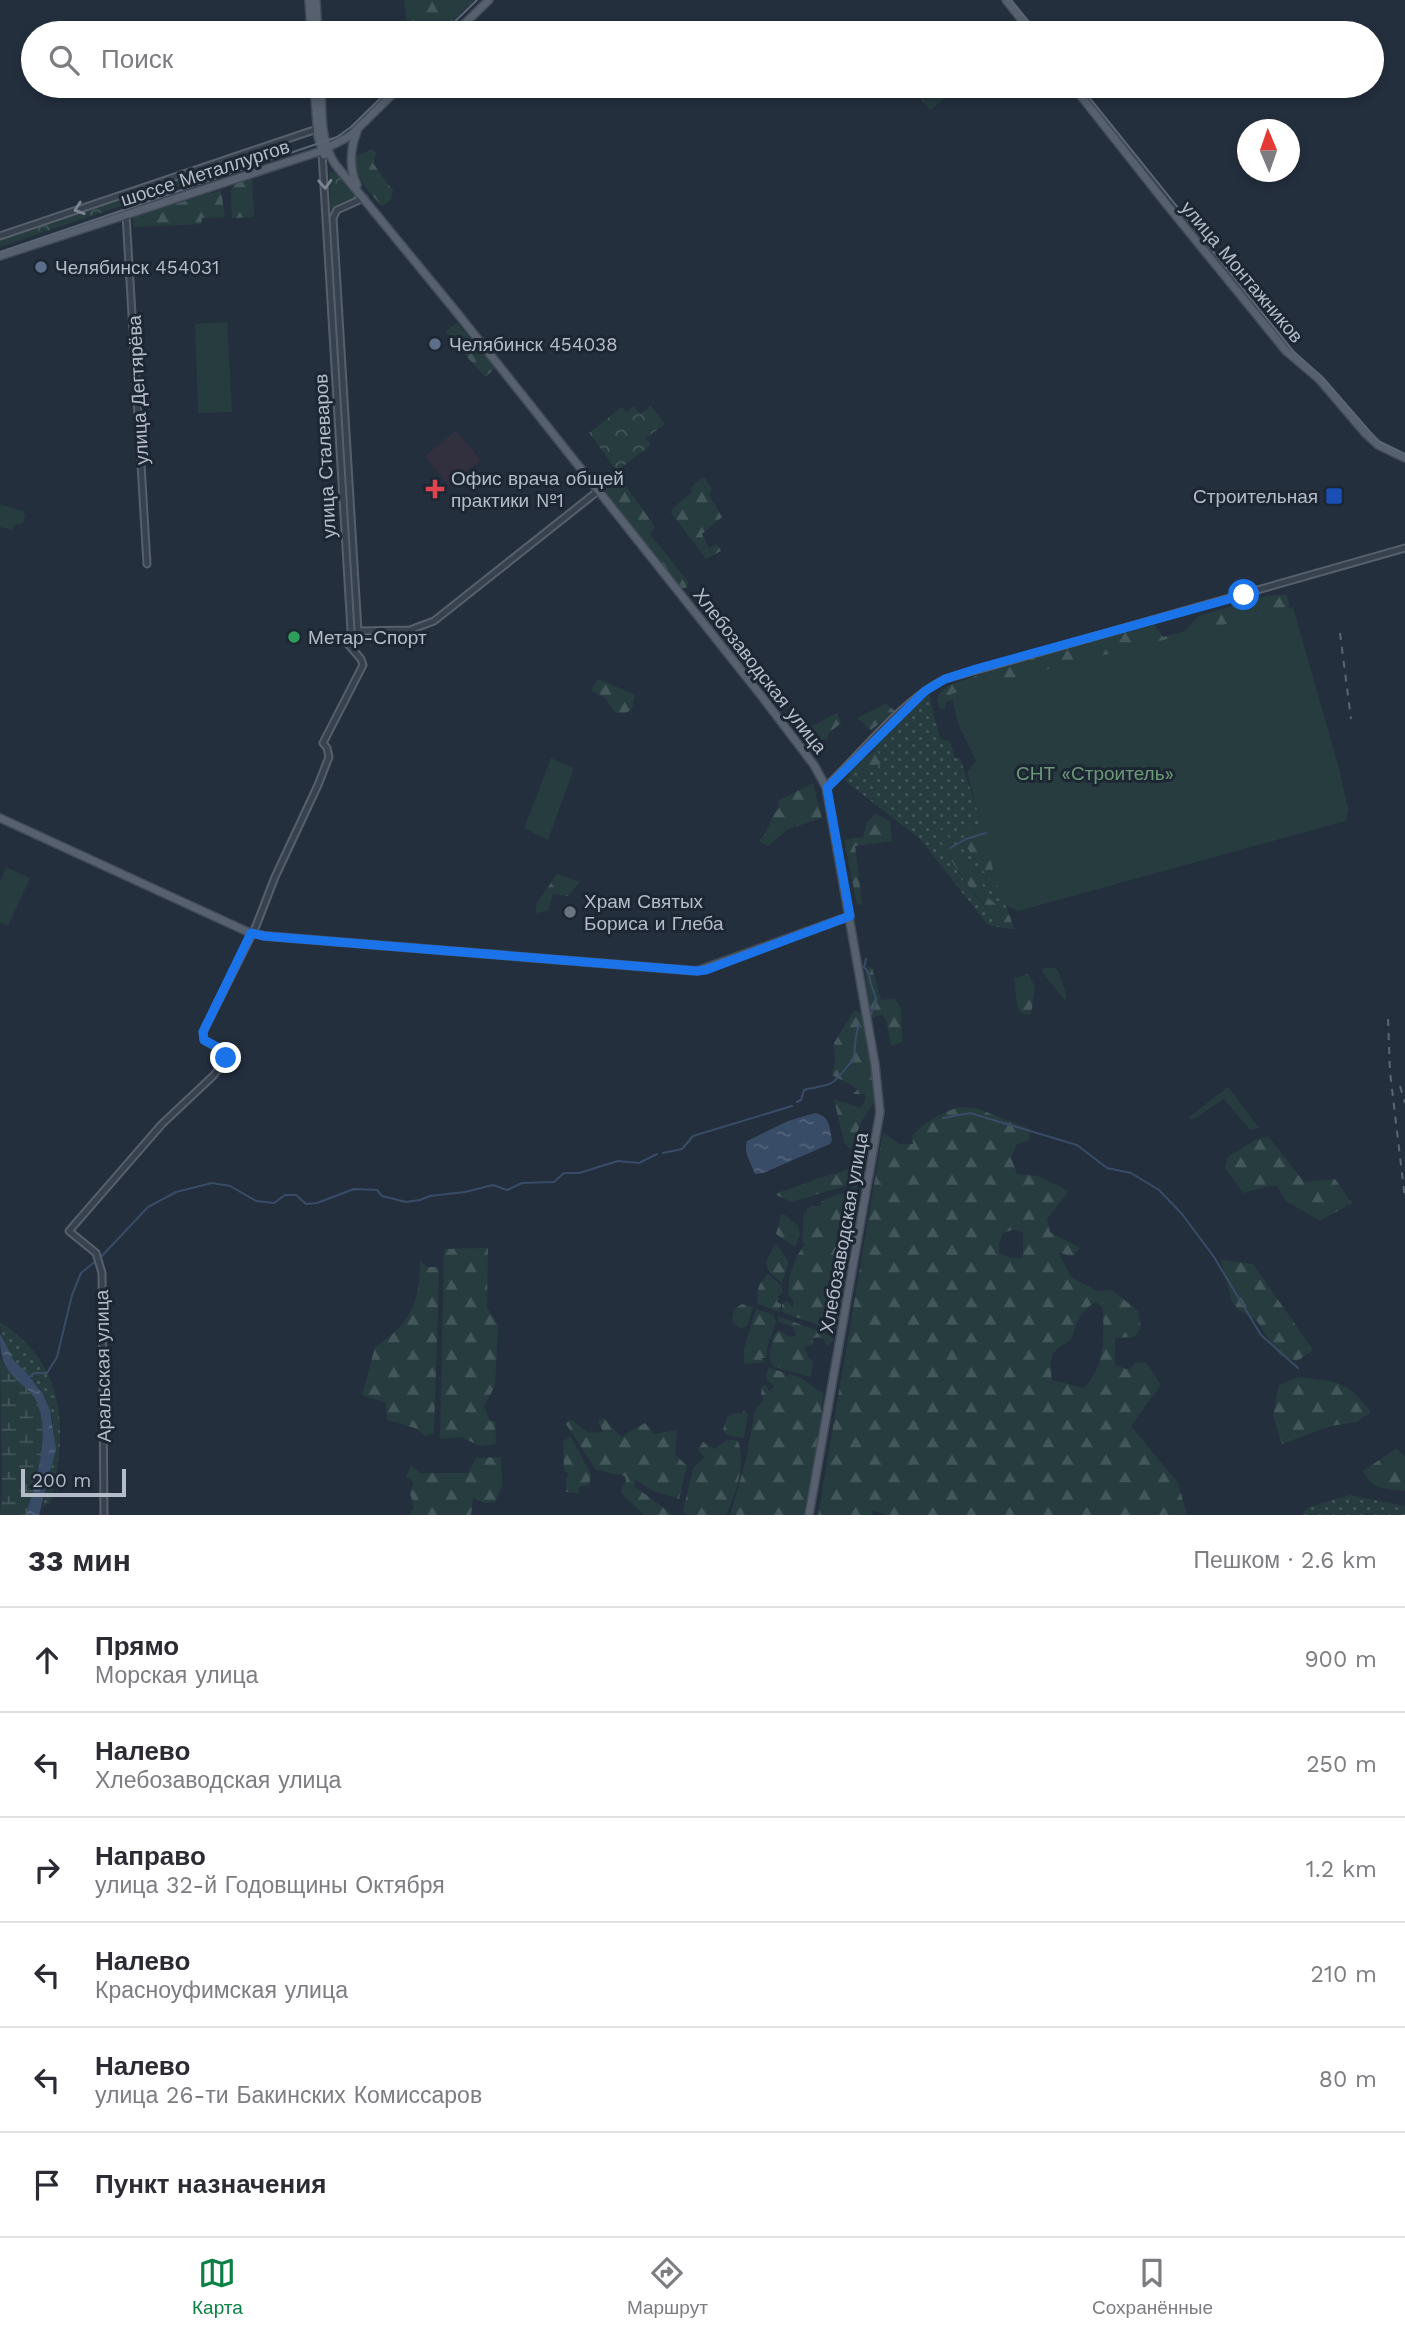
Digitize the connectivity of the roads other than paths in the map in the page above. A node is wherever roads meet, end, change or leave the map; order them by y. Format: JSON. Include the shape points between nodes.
{"nodes":[{"id":1,"x":309,"y":0,"type":"edge"},
{"id":2,"x":316,"y":0,"type":"edge"},
{"id":3,"x":489,"y":0,"type":"edge"},
{"id":4,"x":1006,"y":0,"type":"edge"},
{"id":5,"x":310,"y":21,"type":"edge"},
{"id":6,"x":317,"y":21,"type":"edge"},
{"id":7,"x":467,"y":21,"type":"edge"},
{"id":8,"x":1023,"y":21,"type":"edge"},
{"id":9,"x":316,"y":98,"type":"edge"},
{"id":10,"x":321,"y":98,"type":"edge"},
{"id":11,"x":389,"y":98,"type":"edge"},
{"id":12,"x":1082,"y":98,"type":"edge"},
{"id":13,"x":358,"y":128,"type":"junction"},
{"id":14,"x":320,"y":129,"type":"junction"},
{"id":15,"x":323,"y":151,"type":"junction"},
{"id":16,"x":363,"y":196,"type":"junction"},
{"id":17,"x":126,"y":215,"type":"junction"},
{"id":18,"x":330,"y":217,"type":"junction"},
{"id":19,"x":0,"y":236,"type":"edge"},
{"id":20,"x":0,"y":257,"type":"edge"},
{"id":21,"x":1405,"y":458,"type":"edge"},
{"id":22,"x":598,"y":491,"type":"junction"},
{"id":23,"x":1405,"y":548,"type":"edge"},
{"id":24,"x":147,"y":564,"type":"dead end"},
{"id":25,"x":354,"y":631,"type":"junction"},
{"id":26,"x":827,"y":788,"type":"junction"},
{"id":27,"x":0,"y":818,"type":"edge"},
{"id":28,"x":850,"y":916,"type":"junction"},
{"id":29,"x":251,"y":933,"type":"junction"},
{"id":30,"x":104,"y":1515,"type":"edge"},
{"id":31,"x":809,"y":1515,"type":"edge"}],
"edges":[{"from":1,"to":5,"type":"main road"},
{"from":2,"to":6,"type":"main road"},
{"from":3,"to":7,"type":"main road"},
{"from":4,"to":8,"type":"main road"},
{"from":9,"to":14,"type":"main road","name":"улица Сталеваров"},
{"from":10,"to":14,"type":"main road","name":"улица Сталеваров"},
{"from":11,"to":13,"type":"main road","name":"шоссе Металлургов"},
{"from":12,"to":21,"type":"main road","name":"улица Монтажников","via":[[1286,351],[1319,379],[1378,445]]},
{"from":13,"to":15,"type":"main road","name":"шоссе Металлургов"},
{"from":13,"to":16,"type":"main road","via":[[352,173]]},
{"from":14,"to":15,"type":"main road","name":"улица Сталеваров"},
{"from":14,"to":19,"type":"street","name":"шоссе Металлургов","one_way":true},
{"from":15,"to":16,"type":"main road","name":"Хлебозаводская улица"},
{"from":15,"to":17,"type":"main road","name":"шоссе Металлургов"},
{"from":15,"to":18,"type":"street","name":"улица Сталеваров","one_way":true},
{"from":16,"to":18,"type":"street"},
{"from":16,"to":22,"type":"main road","name":"Хлебозаводская улица"},
{"from":17,"to":20,"type":"main road","name":"шоссе Металлургов"},
{"from":17,"to":24,"type":"street","name":"улица Дегтярёва"},
{"from":18,"to":25,"type":"street","name":"улица Сталеваров"},
{"from":22,"to":25,"type":"street","via":[[434,621],[410,630]]},
{"from":22,"to":26,"type":"main road","name":"Хлебозаводская улица","via":[[780,719]]},
{"from":23,"to":26,"type":"street","via":[[945,679],[901,712]]},
{"from":25,"to":29,"type":"street","name":"улица Сталеваров","via":[[348,646],[363,666],[325,745],[329,757],[318,785]]},
{"from":26,"to":28,"type":"main road","name":"Хлебозаводская улица"},
{"from":27,"to":29,"type":"main road"},
{"from":28,"to":29,"type":"main road","via":[[697,971]]},
{"from":28,"to":31,"type":"main road","name":"Хлебозаводская улица","via":[[880,1112]]},
{"from":29,"to":30,"type":"street","name":"Аральская улица","via":[[203,1032],[204,1040],[225,1052],[226,1060],[162,1124],[69,1231],[97,1256],[102,1273]]}]}
